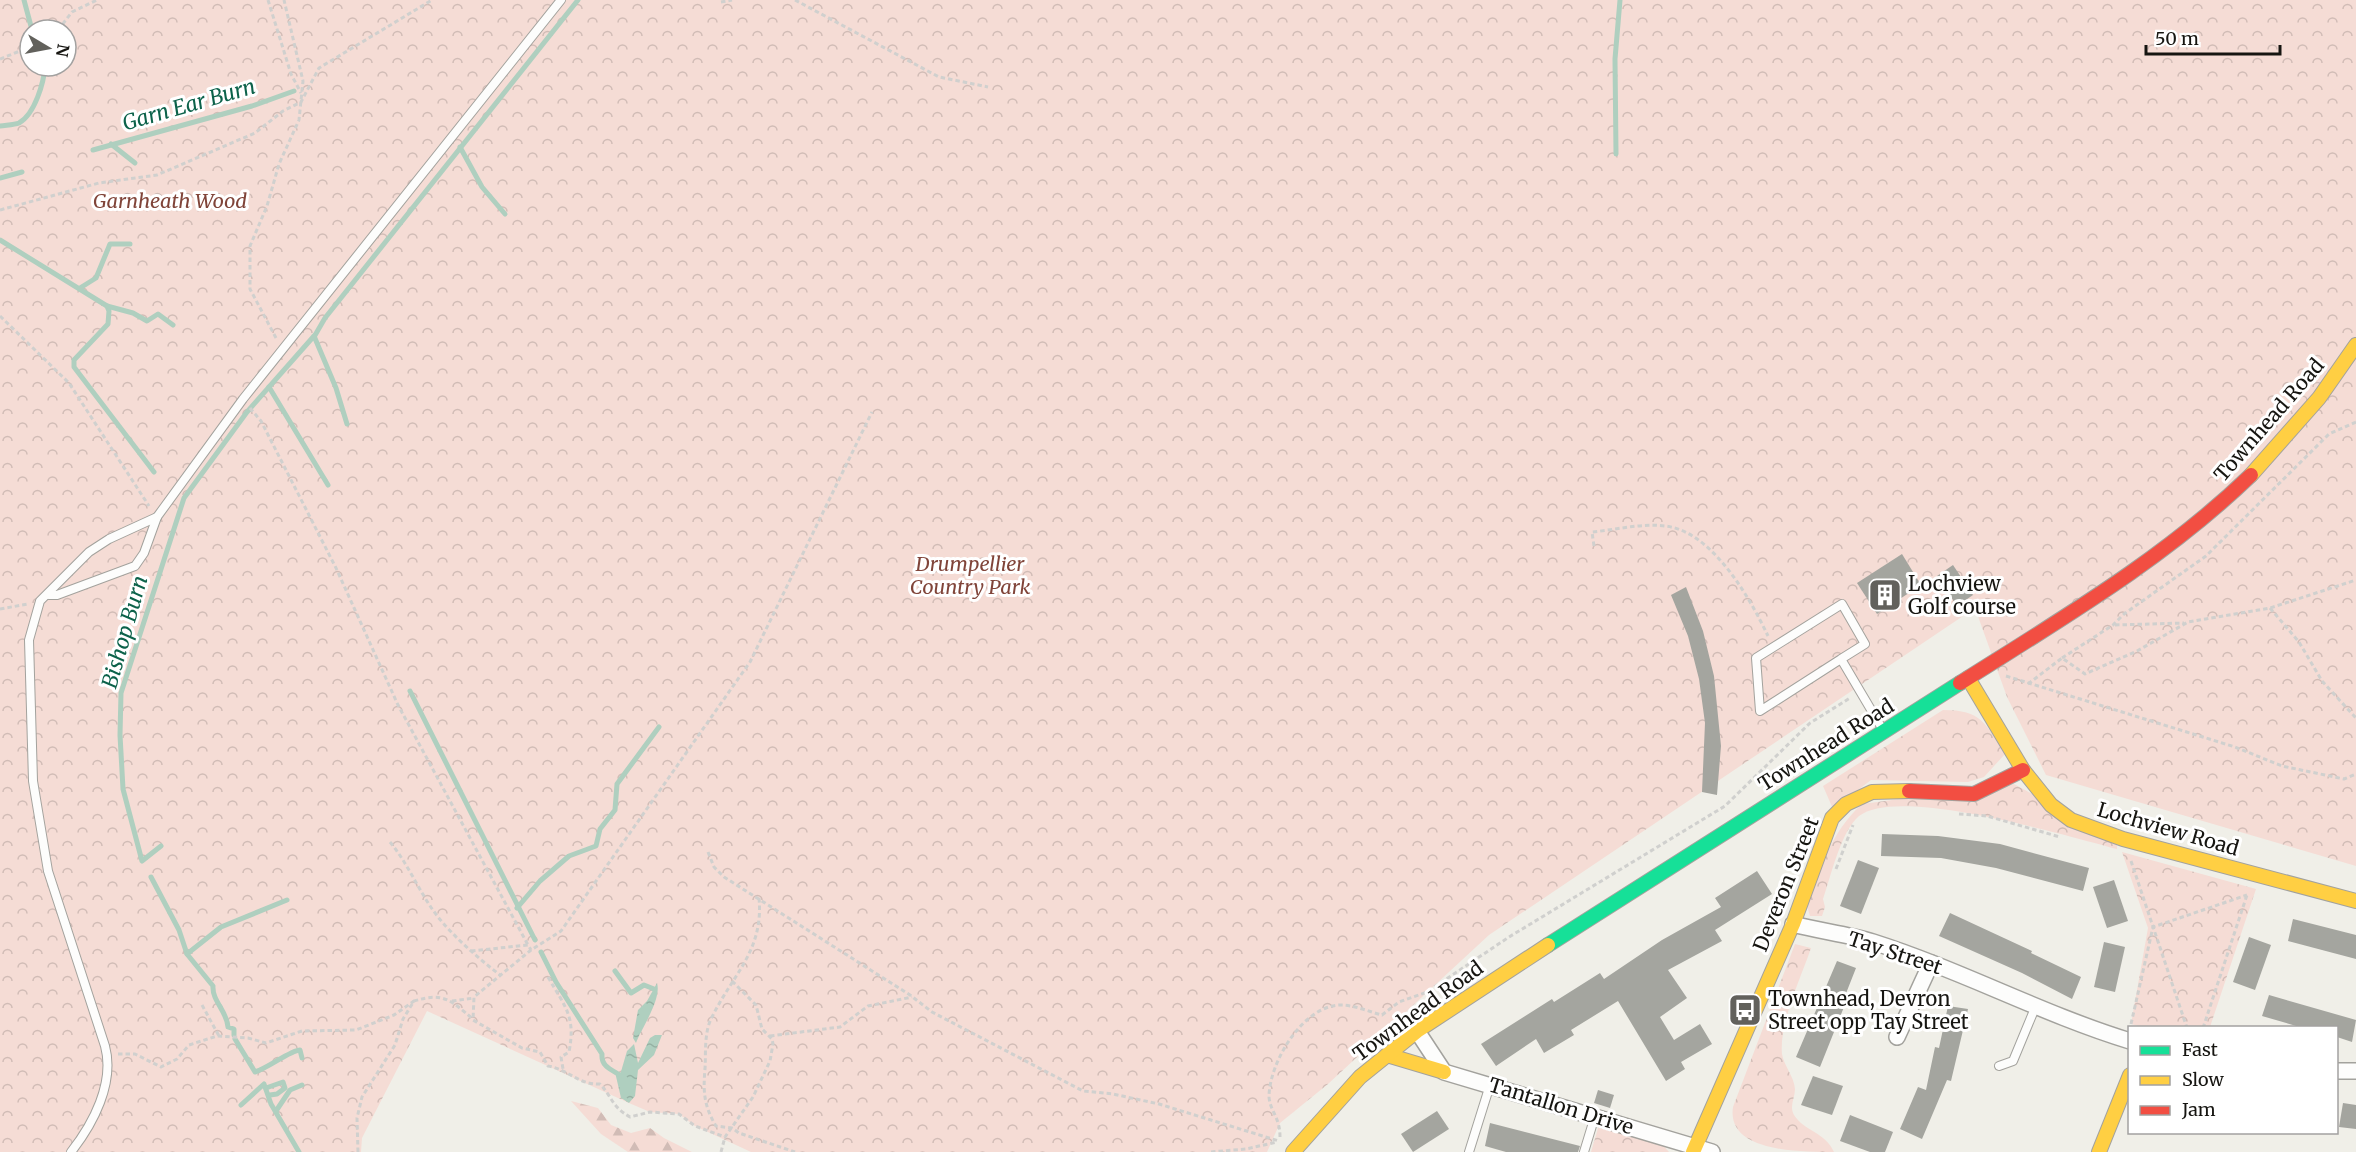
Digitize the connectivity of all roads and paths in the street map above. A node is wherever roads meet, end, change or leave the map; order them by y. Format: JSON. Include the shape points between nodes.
{"nodes":[{"id":1,"x":97,"y":0,"type":"edge"},
{"id":2,"x":268,"y":0,"type":"edge"},
{"id":3,"x":284,"y":0,"type":"edge"},
{"id":4,"x":432,"y":0,"type":"edge"},
{"id":5,"x":561,"y":0,"type":"edge"},
{"id":6,"x":732,"y":0,"type":"edge"},
{"id":7,"x":795,"y":0,"type":"edge"},
{"id":8,"x":720,"y":2,"type":"dead end"},
{"id":9,"x":67,"y":18,"type":"edge"},
{"id":10,"x":18,"y":52,"type":"edge"},
{"id":11,"x":0,"y":59,"type":"edge"},
{"id":12,"x":988,"y":87,"type":"dead end"},
{"id":13,"x":302,"y":95,"type":"junction"},
{"id":14,"x":301,"y":102,"type":"junction"},
{"id":15,"x":0,"y":210,"type":"edge"},
{"id":16,"x":0,"y":316,"type":"edge"},
{"id":17,"x":2356,"y":345,"type":"edge"},
{"id":18,"x":284,"y":349,"type":"junction"},
{"id":19,"x":872,"y":412,"type":"dead end"},
{"id":20,"x":255,"y":414,"type":"dead end"},
{"id":21,"x":2356,"y":422,"type":"edge"},
{"id":22,"x":157,"y":517,"type":"junction"},
{"id":23,"x":1594,"y":546,"type":"dead end"},
{"id":24,"x":2356,"y":580,"type":"edge"},
{"id":25,"x":49,"y":595,"type":"junction"},
{"id":26,"x":40,"y":601,"type":"junction"},
{"id":27,"x":2270,"y":608,"type":"junction"},
{"id":28,"x":0,"y":609,"type":"edge"},
{"id":29,"x":2187,"y":623,"type":"junction"},
{"id":30,"x":2113,"y":625,"type":"junction"},
{"id":31,"x":1773,"y":646,"type":"junction"},
{"id":32,"x":2062,"y":657,"type":"junction"},
{"id":33,"x":1842,"y":659,"type":"junction"},
{"id":34,"x":1984,"y":668,"type":"junction"},
{"id":35,"x":1968,"y":678,"type":"junction"},
{"id":36,"x":2028,"y":684,"type":"junction"},
{"id":37,"x":1859,"y":692,"type":"junction"},
{"id":38,"x":2356,"y":718,"type":"edge"},
{"id":39,"x":1884,"y":732,"type":"junction"},
{"id":40,"x":2023,"y":770,"type":"junction"},
{"id":41,"x":2356,"y":774,"type":"edge"},
{"id":42,"x":1954,"y":814,"type":"dead end"},
{"id":43,"x":1853,"y":823,"type":"dead end"},
{"id":44,"x":2064,"y":839,"type":"dead end"},
{"id":45,"x":390,"y":842,"type":"dead end"},
{"id":46,"x":708,"y":852,"type":"dead end"},
{"id":47,"x":2141,"y":860,"type":"dead end"},
{"id":48,"x":2252,"y":873,"type":"junction"},
{"id":49,"x":1833,"y":876,"type":"dead end"},
{"id":50,"x":2247,"y":895,"type":"junction"},
{"id":51,"x":759,"y":898,"type":"junction"},
{"id":52,"x":2356,"y":901,"type":"edge"},
{"id":53,"x":1793,"y":924,"type":"junction"},
{"id":54,"x":2153,"y":927,"type":"junction"},
{"id":55,"x":528,"y":945,"type":"junction"},
{"id":56,"x":531,"y":950,"type":"junction"},
{"id":57,"x":471,"y":951,"type":"junction"},
{"id":58,"x":1931,"y":963,"type":"junction"},
{"id":59,"x":500,"y":975,"type":"junction"},
{"id":60,"x":548,"y":977,"type":"dead end"},
{"id":61,"x":732,"y":981,"type":"junction"},
{"id":62,"x":912,"y":997,"type":"junction"},
{"id":63,"x":474,"y":998,"type":"junction"},
{"id":64,"x":414,"y":1001,"type":"junction"},
{"id":65,"x":452,"y":1002,"type":"junction"},
{"id":66,"x":202,"y":1005,"type":"dead end"},
{"id":67,"x":2034,"y":1008,"type":"junction"},
{"id":68,"x":473,"y":1019,"type":"junction"},
{"id":69,"x":2130,"y":1026,"type":"edge"},
{"id":70,"x":2186,"y":1026,"type":"edge"},
{"id":71,"x":2204,"y":1026,"type":"edge"},
{"id":72,"x":1417,"y":1031,"type":"junction"},
{"id":73,"x":219,"y":1036,"type":"junction"},
{"id":74,"x":769,"y":1036,"type":"junction"},
{"id":75,"x":1897,"y":1037,"type":"dead end"},
{"id":76,"x":2128,"y":1040,"type":"edge"},
{"id":77,"x":107,"y":1054,"type":"junction"},
{"id":78,"x":1388,"y":1055,"type":"junction"},
{"id":79,"x":1999,"y":1066,"type":"dead end"},
{"id":80,"x":563,"y":1069,"type":"junction"},
{"id":81,"x":2338,"y":1071,"type":"edge"},
{"id":82,"x":2356,"y":1071,"type":"edge"},
{"id":83,"x":1444,"y":1072,"type":"junction"},
{"id":84,"x":2128,"y":1081,"type":"edge"},
{"id":85,"x":1490,"y":1085,"type":"junction"},
{"id":86,"x":1595,"y":1116,"type":"junction"},
{"id":87,"x":732,"y":1128,"type":"junction"},
{"id":88,"x":725,"y":1137,"type":"junction"},
{"id":89,"x":1280,"y":1141,"type":"junction"},
{"id":90,"x":1296,"y":1149,"type":"edge"},
{"id":91,"x":1694,"y":1149,"type":"edge"},
{"id":92,"x":71,"y":1152,"type":"edge"},
{"id":93,"x":358,"y":1152,"type":"edge"},
{"id":94,"x":721,"y":1152,"type":"edge"},
{"id":95,"x":795,"y":1152,"type":"edge"},
{"id":96,"x":1211,"y":1152,"type":"edge"},
{"id":97,"x":1468,"y":1152,"type":"edge"},
{"id":98,"x":1584,"y":1152,"type":"edge"},
{"id":99,"x":1712,"y":1152,"type":"edge"},
{"id":100,"x":2099,"y":1152,"type":"edge"}],
"edges":[{"from":1,"to":9,"type":"path"},
{"from":2,"to":13,"type":"path","via":[[291,74]]},
{"from":3,"to":13,"type":"path","via":[[303,81]]},
{"from":4,"to":14,"type":"path","via":[[319,69]]},
{"from":5,"to":18,"type":"lane"},
{"from":6,"to":8,"type":"path"},
{"from":7,"to":12,"type":"path","via":[[939,77]]},
{"from":10,"to":11,"type":"path"},
{"from":13,"to":14,"type":"path"},
{"from":14,"to":15,"type":"path","via":[[255,133],[157,175],[99,183]]},
{"from":14,"to":18,"type":"path","via":[[299,120],[250,246],[250,289]]},
{"from":16,"to":22,"type":"path","via":[[69,383]]},
{"from":17,"to":34,"type":"street","name":"Townhead Road","via":[[2323,392],[2270,454],[2187,532],[2104,592]]},
{"from":18,"to":22,"type":"lane"},
{"from":19,"to":56,"type":"path","via":[[750,662],[561,931]]},
{"from":20,"to":55,"type":"path","via":[[322,542],[398,705]]},
{"from":21,"to":30,"type":"path","via":[[2329,434],[2205,556]]},
{"from":22,"to":25,"type":"lane","via":[[88,552]]},
{"from":22,"to":25,"type":"lane","via":[[144,554],[135,566]]},
{"from":23,"to":31,"type":"path","via":[[1592,532],[1648,526],[1667,526],[1702,543],[1724,563],[1742,589]]},
{"from":24,"to":27,"type":"path"},
{"from":25,"to":26,"type":"lane"},
{"from":26,"to":28,"type":"path"},
{"from":26,"to":77,"type":"lane","via":[[30,640],[33,781],[48,871]]},
{"from":27,"to":29,"type":"path"},
{"from":27,"to":38,"type":"path","via":[[2299,642],[2322,681]]},
{"from":29,"to":30,"type":"path"},
{"from":29,"to":32,"type":"path","via":[[2085,674]]},
{"from":30,"to":32,"type":"path"},
{"from":31,"to":33,"type":"lane","via":[[1842,604],[1865,644]]},
{"from":31,"to":33,"type":"lane","via":[[1756,658],[1760,711]]},
{"from":32,"to":36,"type":"path"},
{"from":33,"to":37,"type":"lane"},
{"from":34,"to":35,"type":"street","name":"Townhead Road"},
{"from":34,"to":36,"type":"path"},
{"from":35,"to":39,"type":"street","name":"Townhead Road"},
{"from":35,"to":40,"type":"street","name":"Lochview Road"},
{"from":36,"to":41,"type":"path","via":[[2235,747],[2282,766],[2344,779]]},
{"from":37,"to":39,"type":"lane"},
{"from":37,"to":89,"type":"path","via":[[1810,723],[1725,806],[1519,931],[1427,992],[1399,1002],[1382,1015],[1341,1005],[1312,1015],[1290,1041],[1270,1082],[1269,1101],[1280,1123]]},
{"from":39,"to":72,"type":"street","name":"Townhead Road"},
{"from":40,"to":48,"type":"street","name":"Lochview Road","via":[[2051,805],[2072,820],[2123,839]]},
{"from":40,"to":53,"type":"street","name":"Deveron Street","via":[[1974,794],[1895,790],[1872,792],[1846,804],[1825,831]]},
{"from":42,"to":44,"type":"path","via":[[1987,816]]},
{"from":43,"to":49,"type":"path"},
{"from":45,"to":57,"type":"path","via":[[405,859],[437,916]]},
{"from":46,"to":51,"type":"path","via":[[714,867],[724,877]]},
{"from":47,"to":54,"type":"path","via":[[2130,858]]},
{"from":48,"to":50,"type":"path"},
{"from":48,"to":52,"type":"street","name":"Lochview Road"},
{"from":50,"to":54,"type":"path"},
{"from":50,"to":71,"type":"path"},
{"from":51,"to":61,"type":"path","via":[[758,936]]},
{"from":51,"to":62,"type":"path"},
{"from":53,"to":58,"type":"street","name":"Tay Street","via":[[1872,942]]},
{"from":53,"to":91,"type":"street","name":"Deveron Street"},
{"from":54,"to":69,"type":"path"},
{"from":54,"to":70,"type":"path"},
{"from":55,"to":56,"type":"path"},
{"from":55,"to":57,"type":"path"},
{"from":56,"to":59,"type":"path"},
{"from":57,"to":59,"type":"path"},
{"from":58,"to":67,"type":"street","name":"Tay Street"},
{"from":58,"to":75,"type":"street"},
{"from":59,"to":63,"type":"path"},
{"from":60,"to":80,"type":"path","via":[[573,1026],[569,1052],[561,1057]]},
{"from":61,"to":74,"type":"path","via":[[756,1005],[762,1029]]},
{"from":61,"to":87,"type":"path","via":[[710,1021],[704,1083],[706,1110],[716,1126]]},
{"from":62,"to":74,"type":"path","via":[[868,1006],[840,1028]]},
{"from":62,"to":89,"type":"path","via":[[932,1012],[1083,1091],[1159,1104]]},
{"from":63,"to":65,"type":"path"},
{"from":63,"to":68,"type":"path"},
{"from":64,"to":65,"type":"path","via":[[433,995]]},
{"from":64,"to":73,"type":"path","via":[[394,1015],[356,1030],[302,1031],[266,1042]]},
{"from":64,"to":93,"type":"path","via":[[395,1045],[362,1097],[357,1118]]},
{"from":65,"to":68,"type":"path"},
{"from":66,"to":73,"type":"path"},
{"from":67,"to":76,"type":"street","name":"Tay Street"},
{"from":67,"to":79,"type":"lane","via":[[2013,1061]]},
{"from":68,"to":80,"type":"path","via":[[522,1048],[540,1052],[548,1066]]},
{"from":72,"to":78,"type":"street","name":"Townhead Road"},
{"from":72,"to":83,"type":"street"},
{"from":73,"to":77,"type":"path","via":[[189,1045],[177,1059],[161,1067],[135,1054]]},
{"from":74,"to":87,"type":"path","via":[[773,1044],[770,1061]]},
{"from":77,"to":92,"type":"lane","via":[[102,1093],[88,1130]]},
{"from":78,"to":83,"type":"street","name":"Tantallon Drive"},
{"from":78,"to":90,"type":"street","name":"Townhead Road","via":[[1360,1077]]},
{"from":80,"to":88,"type":"path","via":[[589,1084],[600,1084],[615,1109],[630,1117],[650,1112],[679,1113],[694,1126]]},
{"from":81,"to":82,"type":"street"},
{"from":83,"to":85,"type":"street","name":"Tantallon Drive"},
{"from":84,"to":100,"type":"street"},
{"from":85,"to":86,"type":"street","name":"Tantallon Drive"},
{"from":85,"to":97,"type":"lane"},
{"from":86,"to":91,"type":"street","name":"Tantallon Drive"},
{"from":86,"to":98,"type":"lane"},
{"from":87,"to":88,"type":"path"},
{"from":87,"to":95,"type":"path"},
{"from":88,"to":94,"type":"path"},
{"from":89,"to":90,"type":"path"},
{"from":89,"to":96,"type":"path"},
{"from":91,"to":99,"type":"street","name":"Tantallon Drive"}]}
